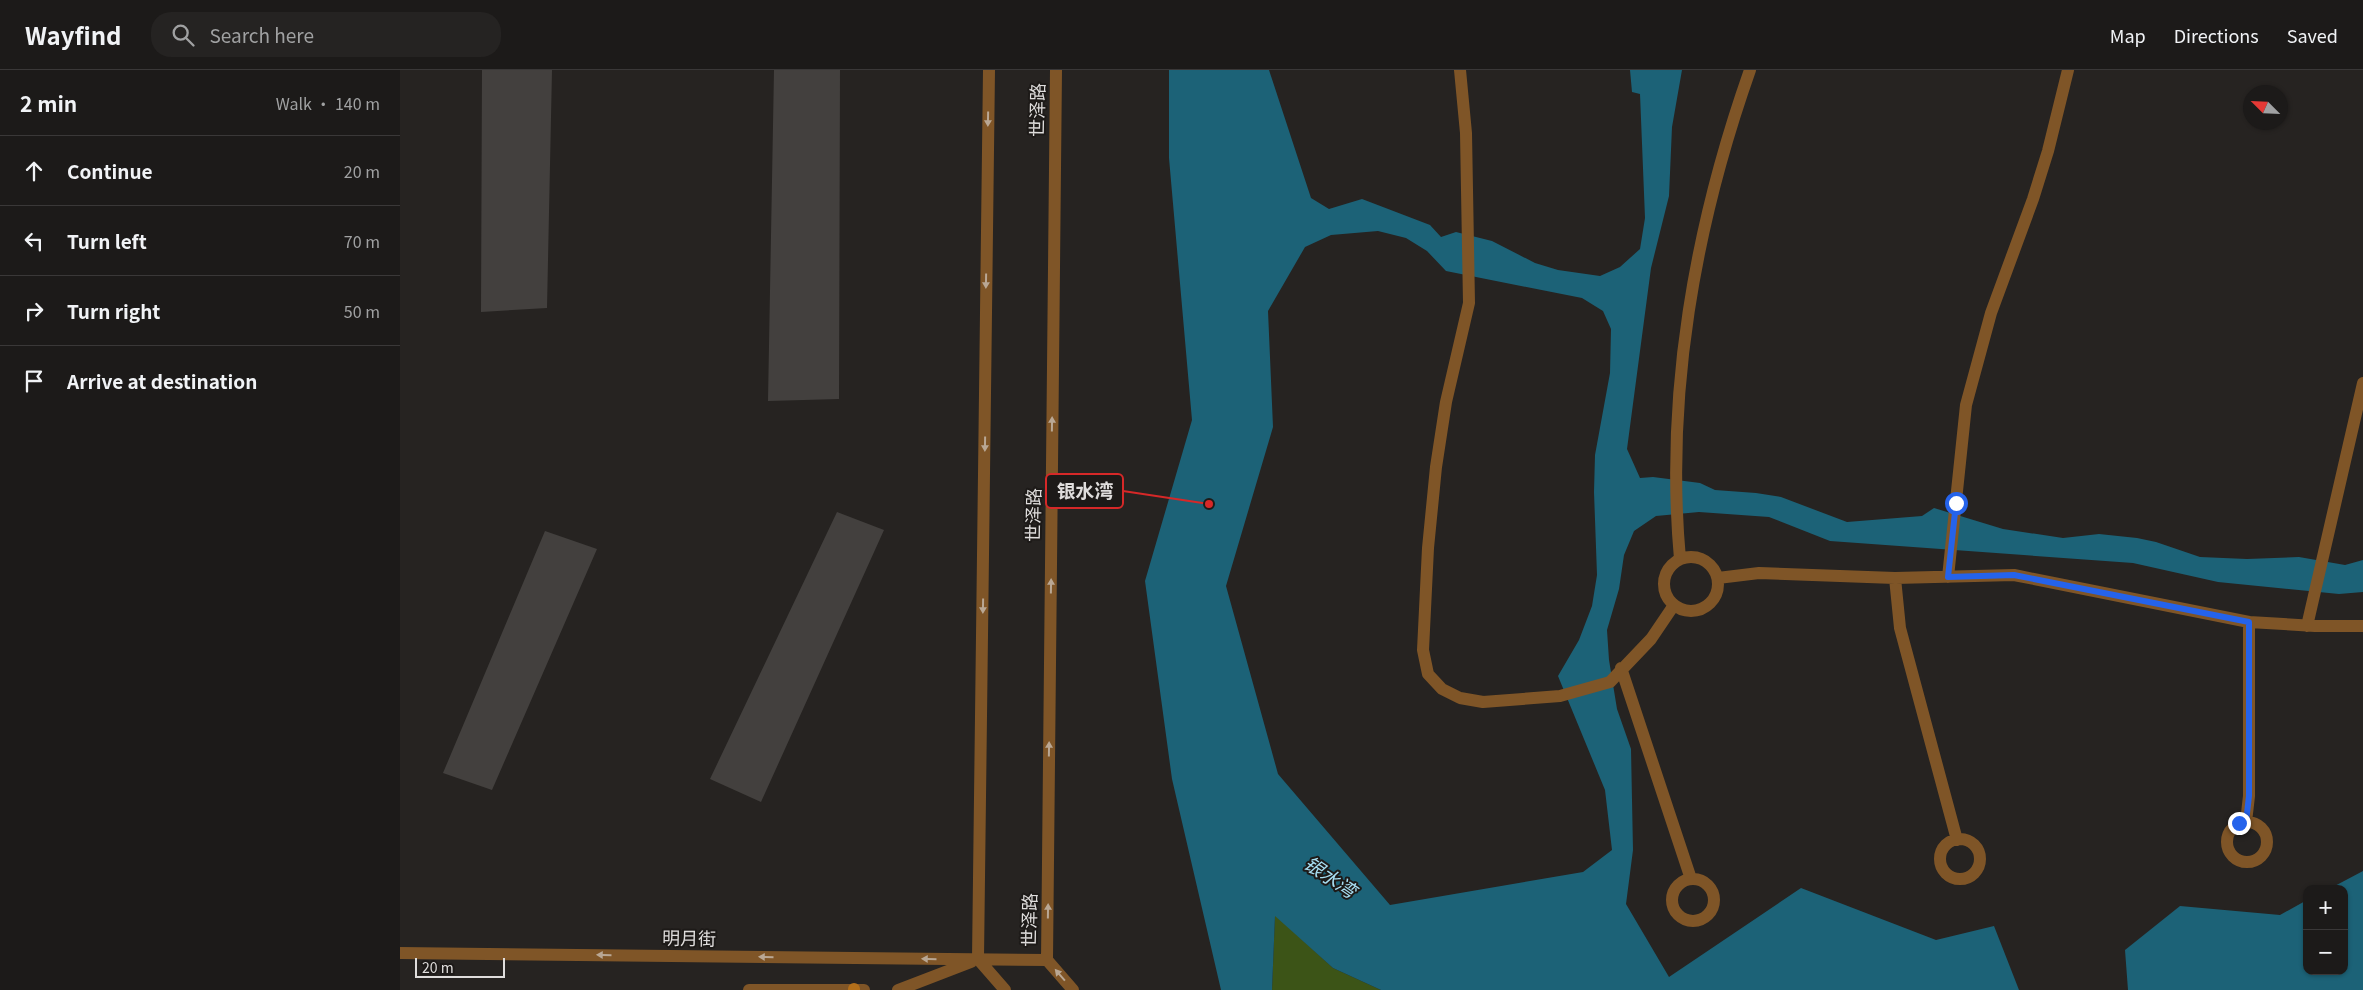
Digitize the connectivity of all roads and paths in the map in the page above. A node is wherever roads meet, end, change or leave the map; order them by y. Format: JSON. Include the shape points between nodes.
{"nodes":[{"id":1,"x":989,"y":70,"type":"edge"},
{"id":2,"x":1056,"y":70,"type":"edge"},
{"id":3,"x":1460,"y":70,"type":"edge"},
{"id":4,"x":1750,"y":70,"type":"edge"},
{"id":5,"x":2068,"y":70,"type":"edge"},
{"id":6,"x":2363,"y":383,"type":"edge"},
{"id":7,"x":1680,"y":559,"type":"junction"},
{"id":8,"x":1948,"y":577,"type":"junction"},
{"id":9,"x":1718,"y":578,"type":"junction"},
{"id":10,"x":1895,"y":578,"type":"junction"},
{"id":11,"x":1674,"y":605,"type":"junction"},
{"id":12,"x":2249,"y":622,"type":"junction"},
{"id":13,"x":2307,"y":626,"type":"junction"},
{"id":14,"x":2363,"y":626,"type":"edge"},
{"id":15,"x":1621,"y":668,"type":"junction"},
{"id":16,"x":2246,"y":822,"type":"dead end"},
{"id":17,"x":1957,"y":840,"type":"dead end"},
{"id":18,"x":1691,"y":879,"type":"dead end"},
{"id":19,"x":400,"y":953,"type":"edge"},
{"id":20,"x":978,"y":960,"type":"junction"},
{"id":21,"x":1047,"y":960,"type":"junction"},
{"id":22,"x":749,"y":990,"type":"edge"},
{"id":23,"x":857,"y":990,"type":"edge"},
{"id":24,"x":898,"y":990,"type":"edge"},
{"id":25,"x":1005,"y":990,"type":"edge"},
{"id":26,"x":1073,"y":990,"type":"edge"}],
"edges":[{"from":1,"to":20,"type":"street","one_way":true},
{"from":21,"to":2,"type":"street","name":"世泽路","one_way":true},
{"from":3,"to":15,"type":"street","via":[[1466,133],[1469,303],[1446,402],[1436,467],[1423,650],[1428,674],[1442,689],[1460,698],[1483,702],[1560,696],[1610,682]]},
{"from":4,"to":7,"type":"street","via":[[1723,152],[1688,312],[1678,392],[1676,522]]},
{"from":5,"to":8,"type":"street","via":[[2048,151],[1991,312],[1966,405]]},
{"from":6,"to":13,"type":"street"},
{"from":7,"to":9,"type":"street","via":[[1688,557],[1706,561],[1713,566]]},
{"from":7,"to":11,"type":"street","via":[[1667,572],[1665,580],[1665,589]]},
{"from":8,"to":10,"type":"street"},
{"from":8,"to":12,"type":"street","via":[[2014,575]]},
{"from":9,"to":10,"type":"street","via":[[1758,573]]},
{"from":9,"to":11,"type":"street","via":[[1717,592],[1707,606],[1690,611]]},
{"from":10,"to":17,"type":"street","via":[[1900,628]]},
{"from":11,"to":15,"type":"street","via":[[1651,638]]},
{"from":12,"to":13,"type":"street"},
{"from":12,"to":16,"type":"street","via":[[2249,796]]},
{"from":13,"to":14,"type":"street"},
{"from":15,"to":18,"type":"street"},
{"from":20,"to":19,"type":"street","name":"明月街","one_way":true},
{"from":20,"to":21,"type":"street","name":"明月街"},
{"from":20,"to":24,"type":"street","name":"明月街"},
{"from":20,"to":25,"type":"street"},
{"from":26,"to":21,"type":"street","one_way":true},
{"from":22,"to":23,"type":"street"}]}
